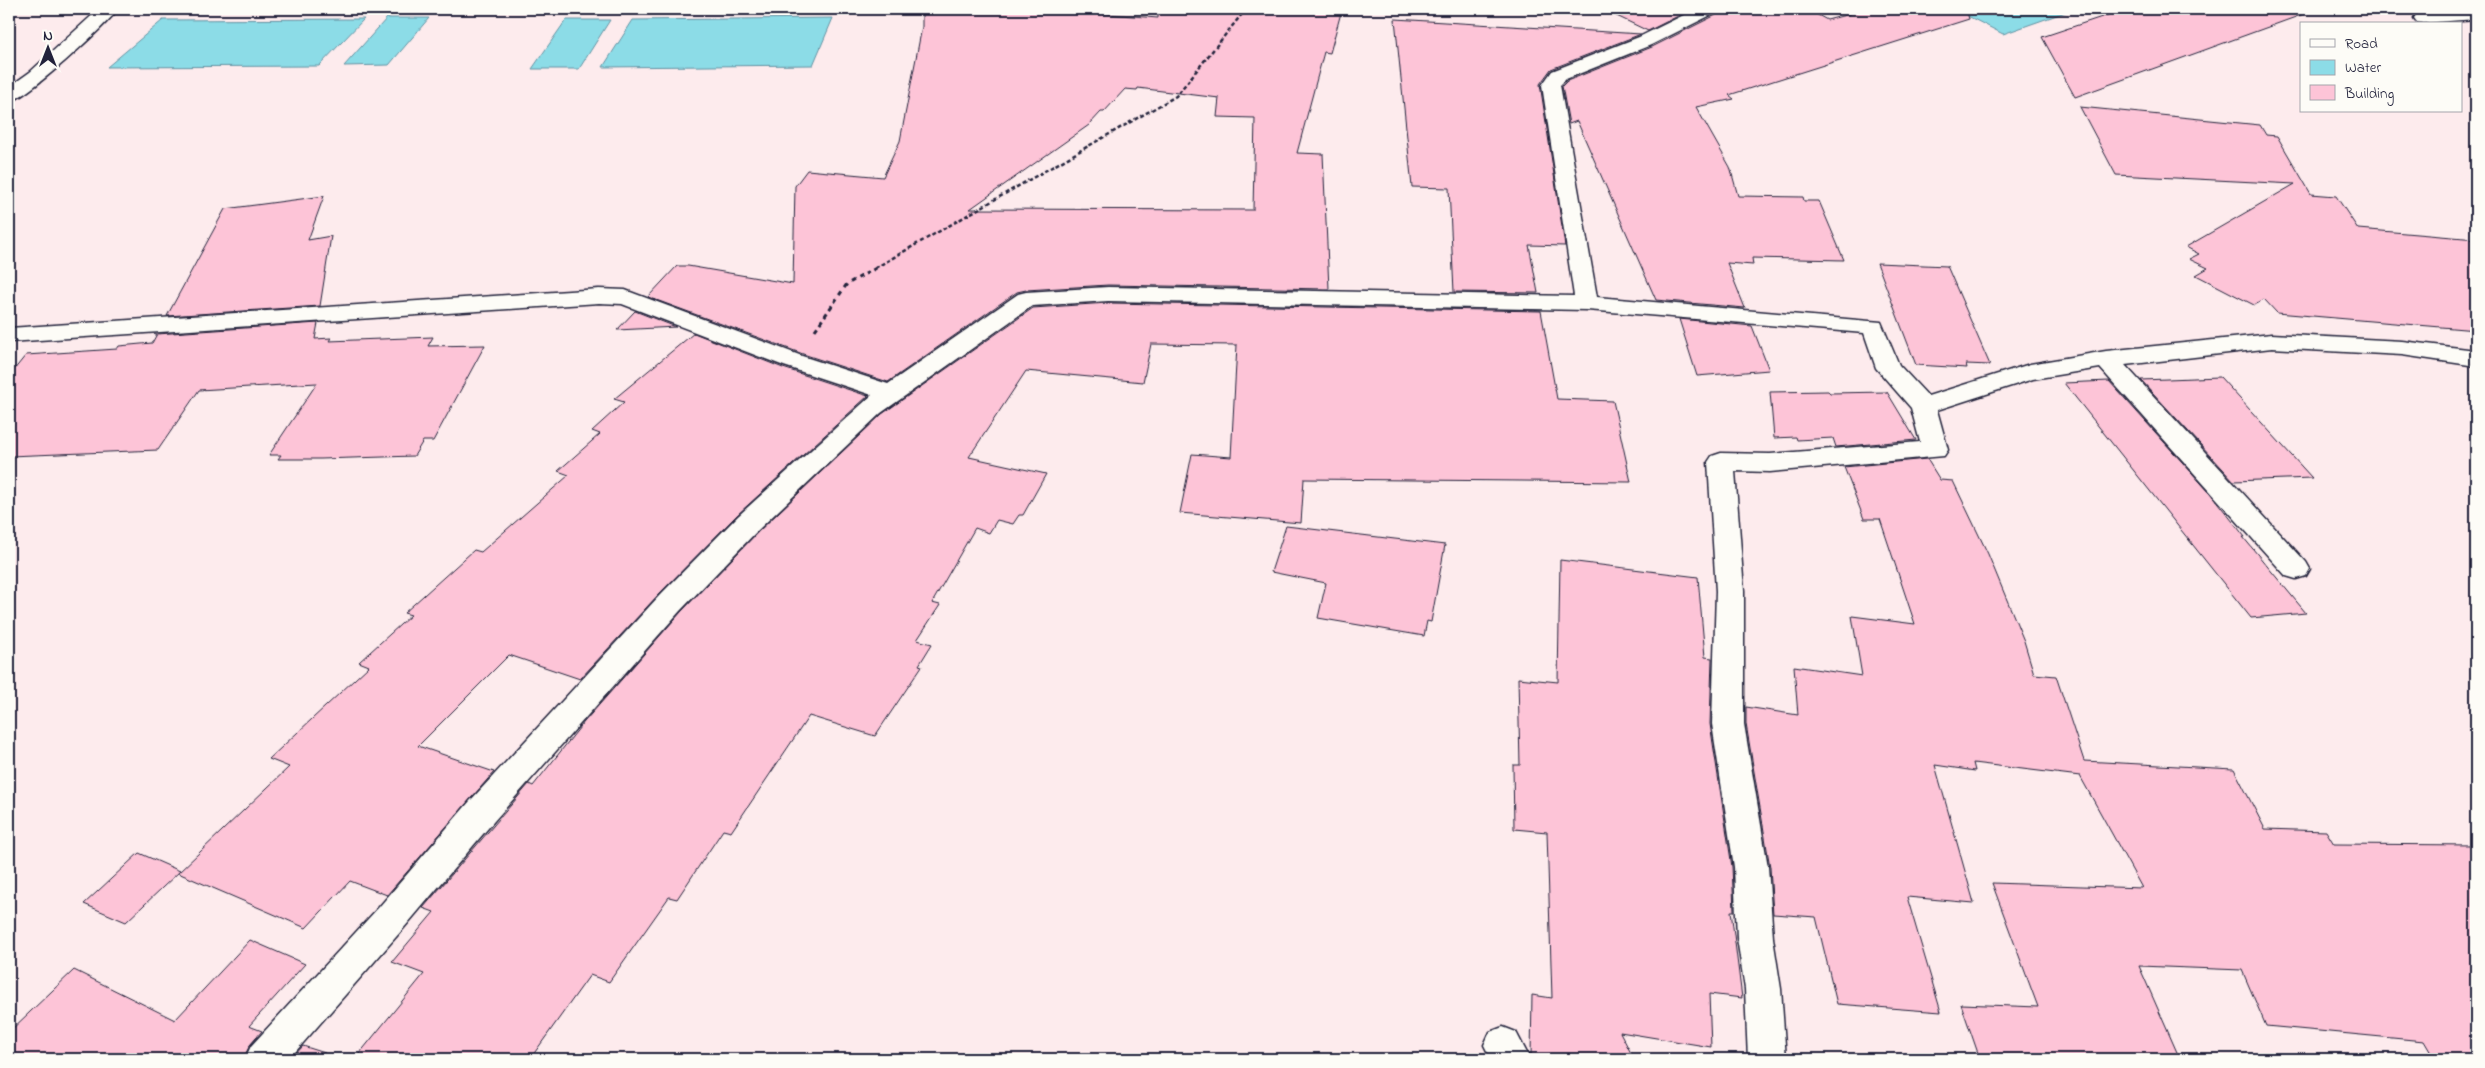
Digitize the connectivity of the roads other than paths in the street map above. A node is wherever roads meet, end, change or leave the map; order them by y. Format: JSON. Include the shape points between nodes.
{"nodes":[{"id":1,"x":109,"y":9,"type":"edge"},
{"id":2,"x":1709,"y":9,"type":"edge"},
{"id":3,"x":2476,"y":14,"type":"edge"},
{"id":4,"x":2423,"y":18,"type":"dead end"},
{"id":5,"x":9,"y":96,"type":"edge"},
{"id":6,"x":1587,"y":303,"type":"junction"},
{"id":7,"x":9,"y":335,"type":"edge"},
{"id":8,"x":2476,"y":358,"type":"edge"},
{"id":9,"x":2106,"y":359,"type":"junction"},
{"id":10,"x":890,"y":393,"type":"junction"},
{"id":11,"x":1923,"y":406,"type":"junction"},
{"id":12,"x":2296,"y":569,"type":"dead end"},
{"id":13,"x":264,"y":1059,"type":"edge"},
{"id":14,"x":1767,"y":1059,"type":"edge"}],
"edges":[{"from":1,"to":5,"type":"street","via":[[37,76]]},
{"from":2,"to":6,"type":"street","via":[[1645,41],[1559,75],[1551,85]]},
{"from":3,"to":4,"type":"street"},
{"from":6,"to":10,"type":"street","via":[[1108,294],[1026,299]]},
{"from":6,"to":11,"type":"street","via":[[1873,327],[1888,368]]},
{"from":7,"to":10,"type":"street","via":[[599,296],[625,297],[794,361]]},
{"from":8,"to":9,"type":"street","via":[[2402,348],[2272,342]]},
{"from":9,"to":11,"type":"street","via":[[2030,372]]},
{"from":9,"to":12,"type":"street"},
{"from":10,"to":13,"type":"street","via":[[748,523],[670,602]]},
{"from":11,"to":14,"type":"street","via":[[1935,450],[1770,463],[1721,462],[1730,590],[1728,724],[1750,867]]}]}
